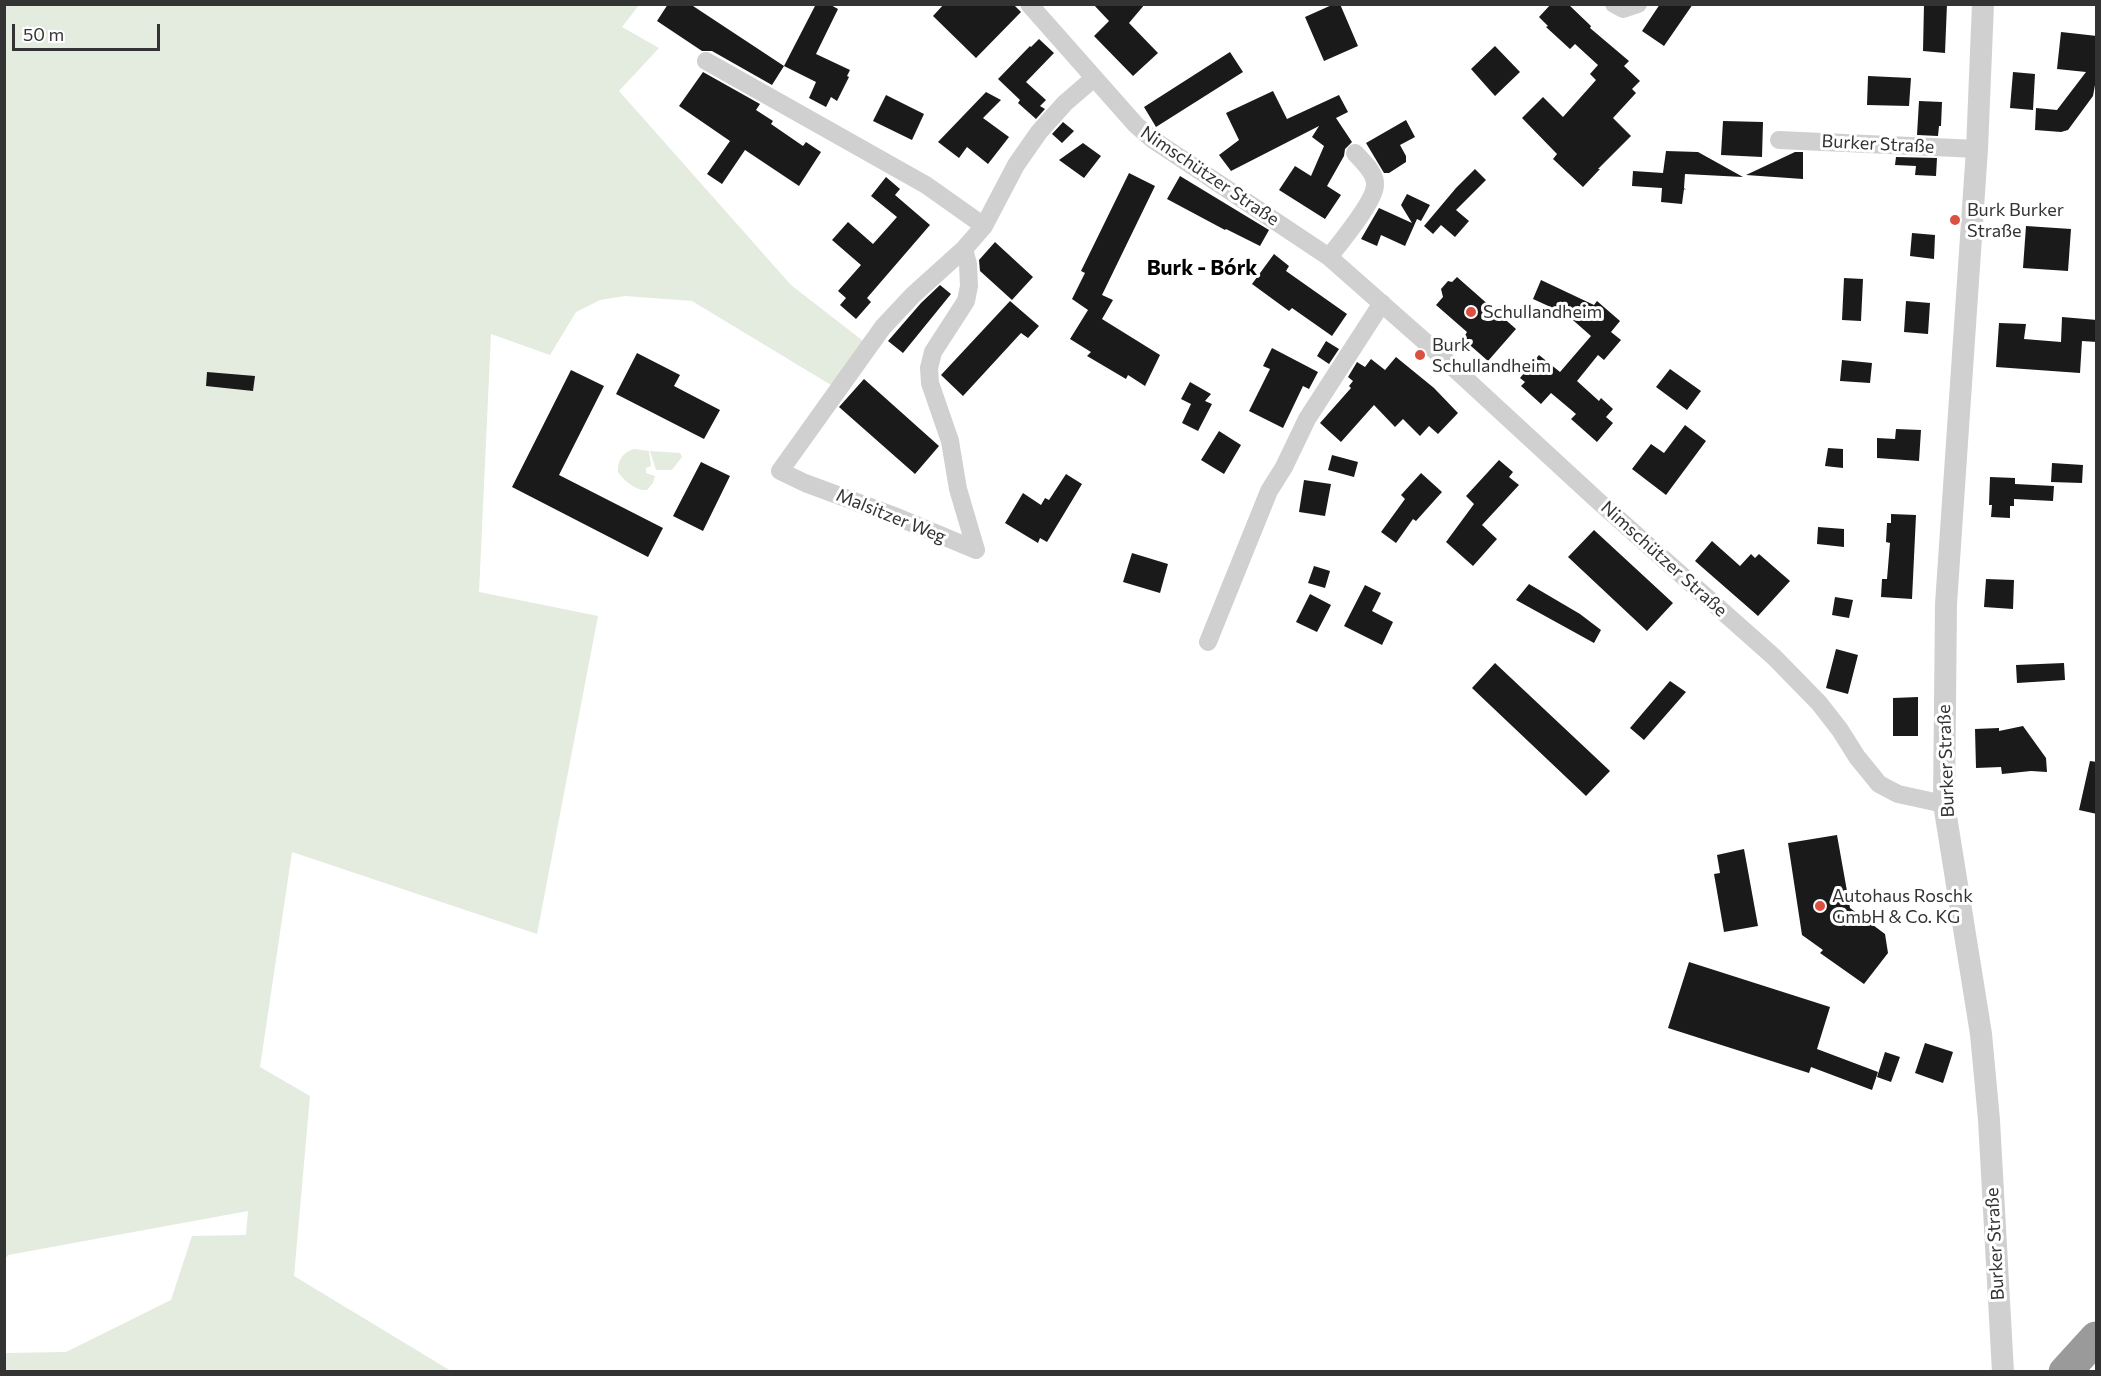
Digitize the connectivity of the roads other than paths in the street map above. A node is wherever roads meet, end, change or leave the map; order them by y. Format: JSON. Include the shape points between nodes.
{"nodes":[{"id":1,"x":1029,"y":4,"type":"edge"},
{"id":2,"x":1614,"y":4,"type":"edge"},
{"id":3,"x":1638,"y":4,"type":"edge"},
{"id":4,"x":1983,"y":4,"type":"edge"},
{"id":5,"x":706,"y":61,"type":"dead end"},
{"id":6,"x":1094,"y":78,"type":"junction"},
{"id":7,"x":1779,"y":140,"type":"dead end"},
{"id":8,"x":1977,"y":148,"type":"junction"},
{"id":9,"x":1355,"y":153,"type":"dead end"},
{"id":10,"x":984,"y":226,"type":"junction"},
{"id":11,"x":964,"y":249,"type":"junction"},
{"id":12,"x":1329,"y":257,"type":"junction"},
{"id":13,"x":1382,"y":303,"type":"junction"},
{"id":14,"x":1208,"y":642,"type":"dead end"},
{"id":15,"x":1944,"y":804,"type":"junction"},
{"id":16,"x":2097,"y":1338,"type":"edge"},
{"id":17,"x":2003,"y":1371,"type":"edge"},
{"id":18,"x":2065,"y":1371,"type":"edge"}],
"edges":[{"from":1,"to":6,"type":"street","name":"Nimschützer Straße"},
{"from":2,"to":3,"type":"street","via":[[1623,9]]},
{"from":4,"to":8,"type":"street","name":"Burker Straße"},
{"from":5,"to":10,"type":"street","via":[[926,185]]},
{"from":6,"to":10,"type":"street","name":"Malsitzer Weg","via":[[1039,132],[1016,165]]},
{"from":6,"to":12,"type":"street","name":"Nimschützer Straße","via":[[1152,139]]},
{"from":7,"to":8,"type":"street","name":"Burker Straße"},
{"from":8,"to":15,"type":"street","name":"Burker Straße","via":[[1946,604]]},
{"from":9,"to":12,"type":"street","via":[[1374,177],[1376,186],[1372,199]]},
{"from":10,"to":11,"type":"street","name":"Malsitzer Weg"},
{"from":11,"to":11,"type":"street","name":"Malsitzer Weg","via":[[883,327],[780,471],[976,550],[929,368],[933,352],[966,301],[969,275]]},
{"from":12,"to":13,"type":"street","name":"Nimschützer Straße"},
{"from":13,"to":14,"type":"street","via":[[1307,419],[1269,491]]},
{"from":13,"to":15,"type":"street","name":"Nimschützer Straße","via":[[1774,657],[1819,703],[1879,784],[1898,794]]},
{"from":15,"to":17,"type":"street","name":"Burker Straße","via":[[1981,1034]]},
{"from":16,"to":18,"type":"highway"}]}
